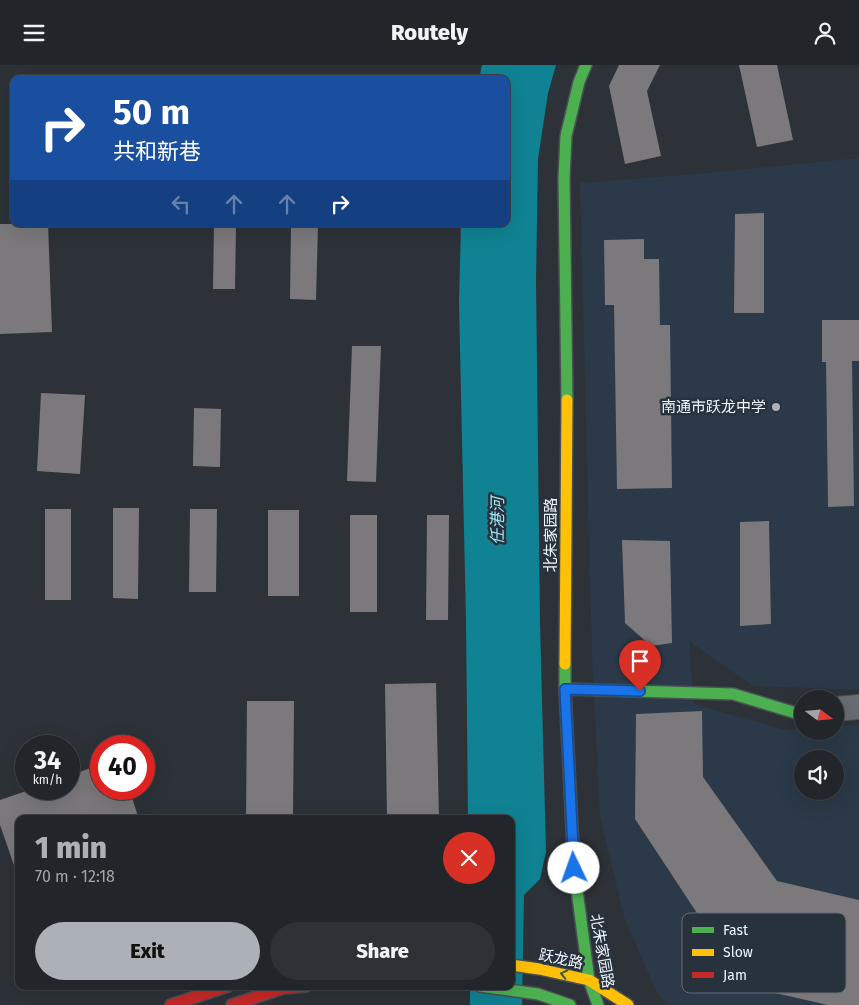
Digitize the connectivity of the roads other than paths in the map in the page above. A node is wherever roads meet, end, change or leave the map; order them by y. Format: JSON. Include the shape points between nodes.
{"nodes":[{"id":1,"x":586,"y":65,"type":"edge"},
{"id":2,"x":565,"y":689,"type":"junction"},
{"id":3,"x":859,"y":707,"type":"edge"},
{"id":4,"x":844,"y":708,"type":"edge"},
{"id":5,"x":794,"y":712,"type":"edge"},
{"id":6,"x":515,"y":966,"type":"edge"},
{"id":7,"x":590,"y":980,"type":"junction"},
{"id":8,"x":216,"y":990,"type":"edge"},
{"id":9,"x":277,"y":990,"type":"edge"},
{"id":10,"x":509,"y":990,"type":"edge"},
{"id":11,"x":171,"y":1005,"type":"edge"},
{"id":12,"x":232,"y":1005,"type":"edge"},
{"id":13,"x":570,"y":1005,"type":"edge"},
{"id":14,"x":598,"y":1005,"type":"edge"},
{"id":15,"x":628,"y":1005,"type":"edge"}],
"edges":[{"from":1,"to":2,"type":"street","name":"北朱家园路","via":[[566,136],[564,178],[567,406]]},
{"from":2,"to":5,"type":"street","via":[[733,694]]},
{"from":2,"to":7,"type":"street","name":"北朱家园路","via":[[574,868]]},
{"from":3,"to":4,"type":"street"},
{"from":7,"to":6,"type":"street","name":"跃龙路","one_way":true},
{"from":7,"to":14,"type":"street","name":"北朱家园路"},
{"from":7,"to":15,"type":"street","name":"跃龙路"},
{"from":8,"to":11,"type":"street"},
{"from":9,"to":12,"type":"street"},
{"from":10,"to":13,"type":"street","via":[[538,994]]}]}
